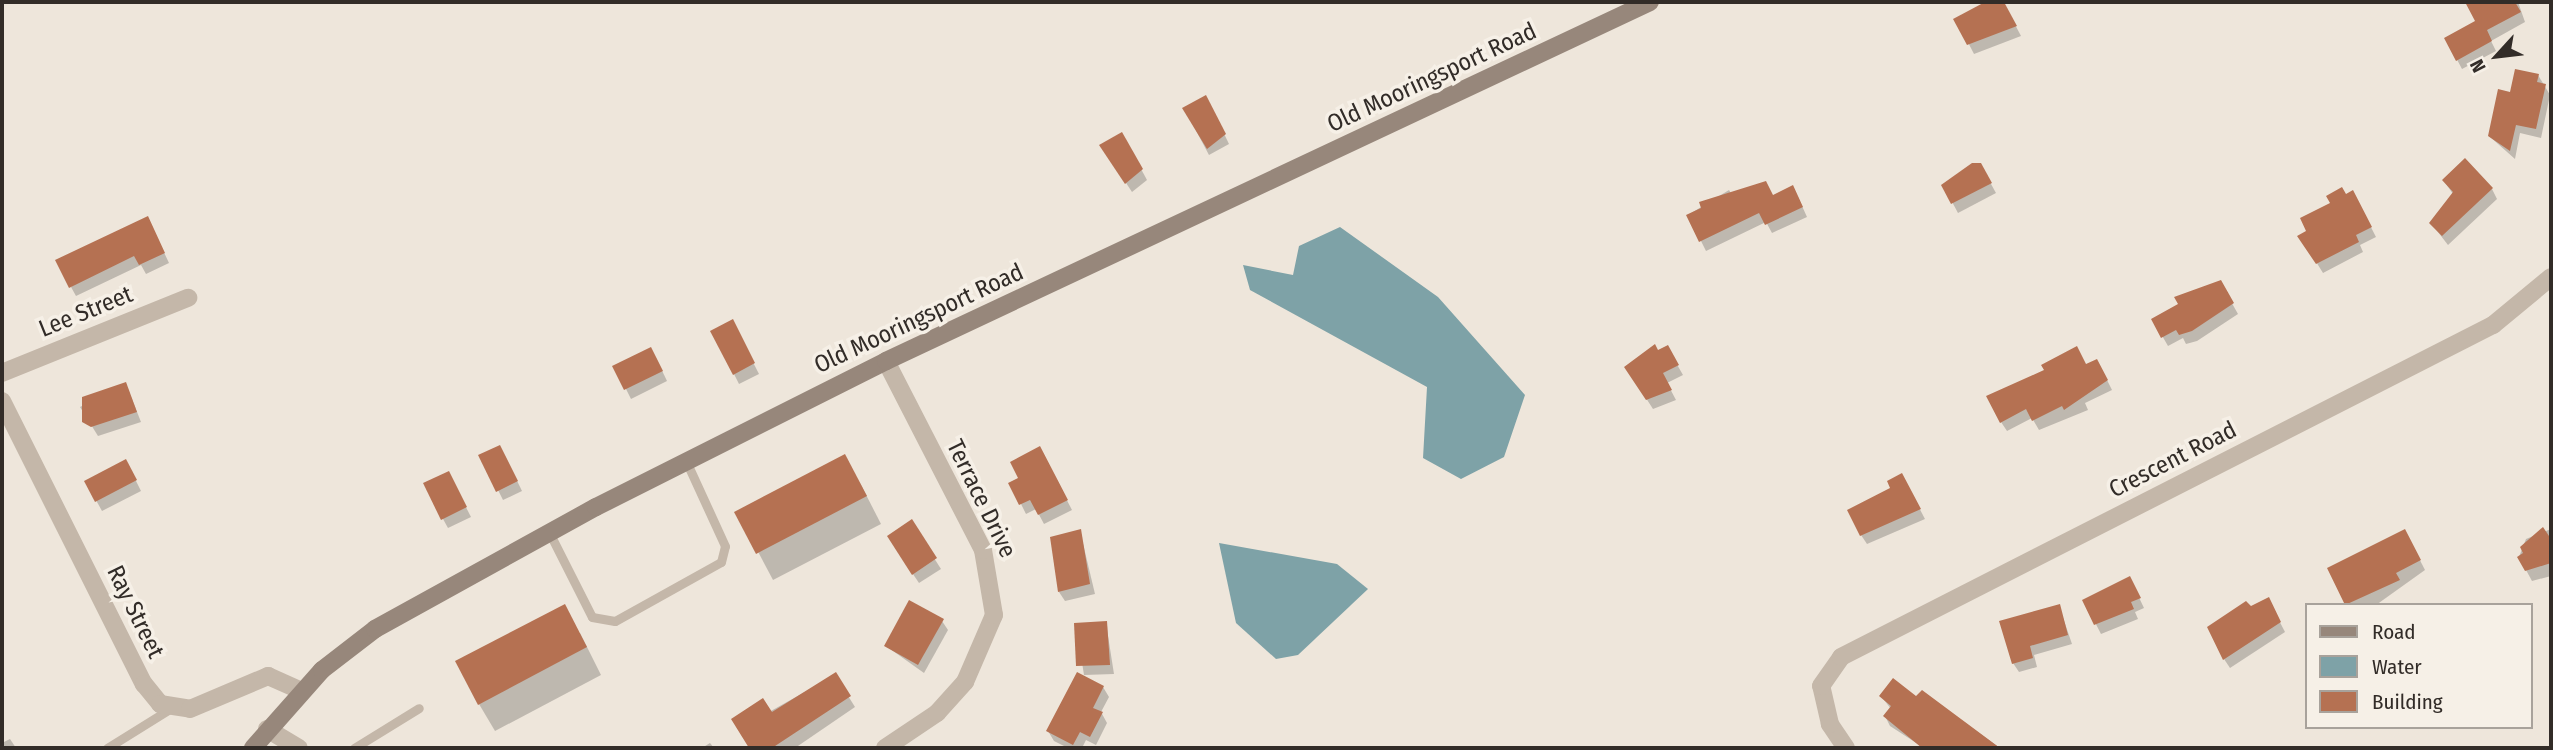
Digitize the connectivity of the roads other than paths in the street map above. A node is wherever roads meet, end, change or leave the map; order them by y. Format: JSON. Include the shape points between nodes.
{"nodes":[{"id":1,"x":1650,"y":2,"type":"edge"},
{"id":2,"x":2551,"y":277,"type":"edge"},
{"id":3,"x":188,"y":298,"type":"dead end"},
{"id":4,"x":886,"y":361,"type":"junction"},
{"id":5,"x":2,"y":373,"type":"edge"},
{"id":6,"x":2,"y":401,"type":"edge"},
{"id":7,"x":685,"y":461,"type":"junction"},
{"id":8,"x":549,"y":533,"type":"junction"},
{"id":9,"x":301,"y":691,"type":"junction"},
{"id":10,"x":419,"y":708,"type":"dead end"},
{"id":11,"x":168,"y":710,"type":"junction"},
{"id":12,"x":267,"y":729,"type":"junction"},
{"id":13,"x":107,"y":748,"type":"edge"},
{"id":14,"x":253,"y":748,"type":"edge"},
{"id":15,"x":299,"y":748,"type":"edge"},
{"id":16,"x":354,"y":748,"type":"edge"},
{"id":17,"x":885,"y":748,"type":"edge"},
{"id":18,"x":1846,"y":748,"type":"edge"}],
"edges":[{"from":1,"to":4,"type":"main road","name":"Old Mooringsport Road"},
{"from":2,"to":18,"type":"street","name":"Crescent Road","via":[[2493,325],[1860,646],[1831,665],[1821,686],[1830,724]]},
{"from":3,"to":5,"type":"street","name":"Lee Street"},
{"from":4,"to":7,"type":"main road","name":"Old Mooringsport Road"},
{"from":4,"to":17,"type":"street","name":"Terrace Drive","via":[[983,550],[994,615],[981,655],[958,691]]},
{"from":6,"to":11,"type":"street","name":"Ray Street","via":[[144,684]]},
{"from":7,"to":8,"type":"main road","name":"Old Mooringsport Road"},
{"from":7,"to":8,"type":"lane","via":[[725,546],[721,562],[615,621],[592,617]]},
{"from":8,"to":9,"type":"main road","name":"Old Mooringsport Road","via":[[375,629]]},
{"from":9,"to":11,"type":"street","via":[[268,676],[190,709]]},
{"from":9,"to":12,"type":"main road","name":"Old Mooringsport Road"},
{"from":10,"to":16,"type":"lane"},
{"from":11,"to":13,"type":"lane"},
{"from":12,"to":14,"type":"main road","name":"Old Mooringsport Road"},
{"from":12,"to":15,"type":"street"}]}
